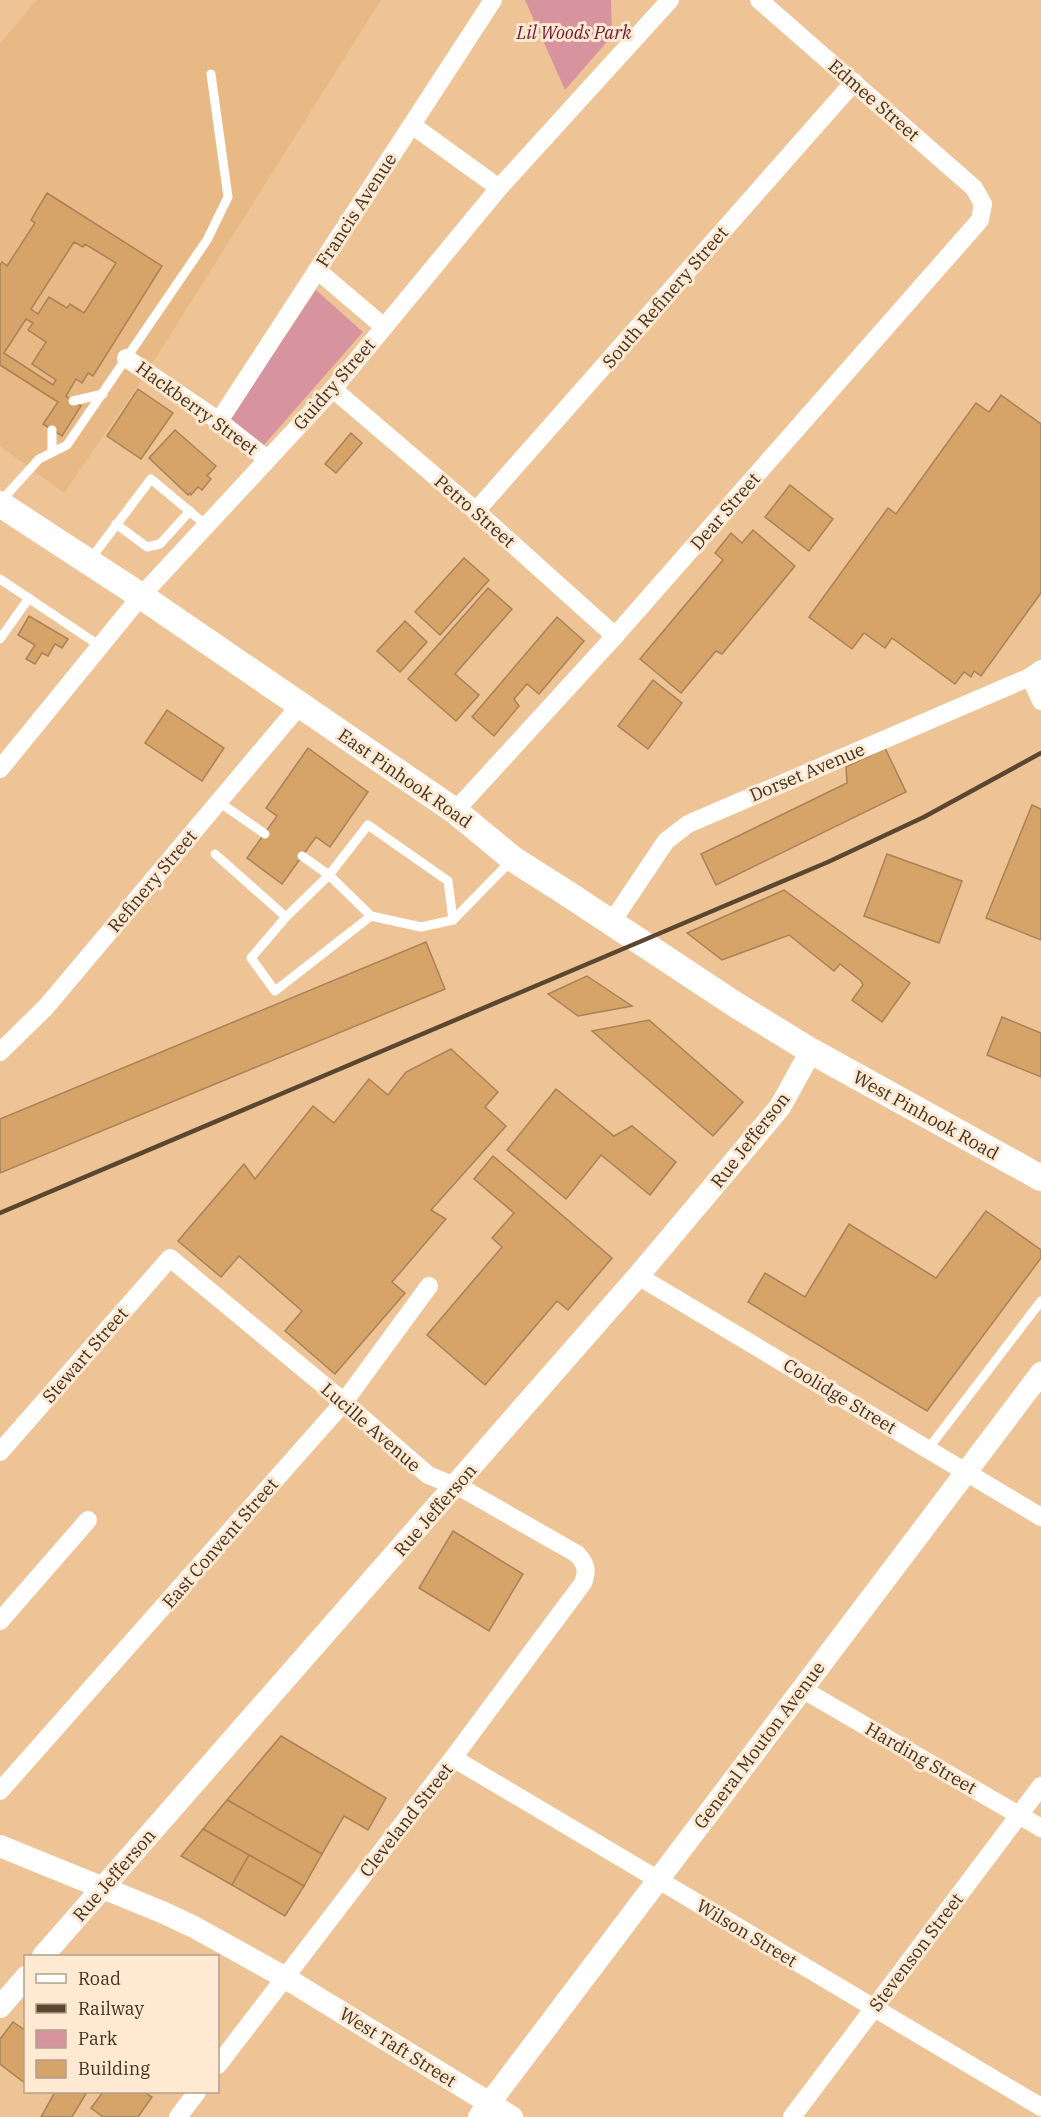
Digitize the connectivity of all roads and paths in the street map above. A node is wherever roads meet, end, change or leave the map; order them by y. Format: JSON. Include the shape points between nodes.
{"nodes":[{"id":1,"x":494,"y":0,"type":"edge"},
{"id":2,"x":670,"y":0,"type":"edge"},
{"id":3,"x":759,"y":0,"type":"edge"},
{"id":4,"x":211,"y":74,"type":"dead end"},
{"id":5,"x":854,"y":82,"type":"junction"},
{"id":6,"x":412,"y":124,"type":"junction"},
{"id":7,"x":499,"y":188,"type":"junction"},
{"id":8,"x":983,"y":204,"type":"joint"},
{"id":9,"x":317,"y":270,"type":"junction"},
{"id":10,"x":384,"y":327,"type":"junction"},
{"id":11,"x":126,"y":358,"type":"junction"},
{"id":12,"x":333,"y":389,"type":"junction"},
{"id":13,"x":103,"y":394,"type":"junction"},
{"id":14,"x":73,"y":401,"type":"dead end"},
{"id":15,"x":219,"y":421,"type":"junction"},
{"id":16,"x":52,"y":430,"type":"dead end"},
{"id":17,"x":52,"y":451,"type":"junction"},
{"id":18,"x":267,"y":459,"type":"junction"},
{"id":19,"x":0,"y":504,"type":"edge"},
{"id":20,"x":190,"y":511,"type":"junction"},
{"id":21,"x":476,"y":511,"type":"junction"},
{"id":22,"x":116,"y":524,"type":"junction"},
{"id":23,"x":206,"y":525,"type":"junction"},
{"id":24,"x":89,"y":561,"type":"junction"},
{"id":25,"x":0,"y":579,"type":"edge"},
{"id":26,"x":141,"y":596,"type":"junction"},
{"id":27,"x":29,"y":598,"type":"junction"},
{"id":28,"x":615,"y":636,"type":"junction"},
{"id":29,"x":0,"y":639,"type":"edge"},
{"id":30,"x":100,"y":646,"type":"junction"},
{"id":31,"x":1035,"y":673,"type":"edge"},
{"id":32,"x":1041,"y":701,"type":"edge"},
{"id":33,"x":300,"y":705,"type":"junction"},
{"id":34,"x":0,"y":769,"type":"edge"},
{"id":35,"x":219,"y":802,"type":"junction"},
{"id":36,"x":455,"y":811,"type":"junction"},
{"id":37,"x":265,"y":834,"type":"dead end"},
{"id":38,"x":215,"y":854,"type":"dead end"},
{"id":39,"x":302,"y":856,"type":"dead end"},
{"id":40,"x":513,"y":859,"type":"junction"},
{"id":41,"x":329,"y":875,"type":"junction"},
{"id":42,"x":371,"y":916,"type":"junction"},
{"id":43,"x":286,"y":917,"type":"junction"},
{"id":44,"x":453,"y":920,"type":"junction"},
{"id":45,"x":611,"y":922,"type":"junction"},
{"id":46,"x":0,"y":1052,"type":"edge"},
{"id":47,"x":811,"y":1052,"type":"junction"},
{"id":48,"x":1041,"y":1179,"type":"edge"},
{"id":49,"x":170,"y":1258,"type":"joint"},
{"id":50,"x":638,"y":1276,"type":"junction"},
{"id":51,"x":429,"y":1286,"type":"dead end"},
{"id":52,"x":1041,"y":1301,"type":"edge"},
{"id":53,"x":1041,"y":1373,"type":"edge"},
{"id":54,"x":344,"y":1402,"type":"junction"},
{"id":55,"x":928,"y":1449,"type":"junction"},
{"id":56,"x":0,"y":1452,"type":"edge"},
{"id":57,"x":966,"y":1471,"type":"junction"},
{"id":58,"x":456,"y":1486,"type":"junction"},
{"id":59,"x":1041,"y":1517,"type":"edge"},
{"id":60,"x":88,"y":1520,"type":"dead end"},
{"id":61,"x":587,"y":1571,"type":"joint"},
{"id":62,"x":0,"y":1621,"type":"edge"},
{"id":63,"x":802,"y":1689,"type":"junction"},
{"id":64,"x":453,"y":1758,"type":"junction"},
{"id":65,"x":1041,"y":1786,"type":"edge"},
{"id":66,"x":0,"y":1791,"type":"edge"},
{"id":67,"x":1019,"y":1815,"type":"junction"},
{"id":68,"x":1041,"y":1828,"type":"edge"},
{"id":69,"x":0,"y":1846,"type":"edge"},
{"id":70,"x":657,"y":1879,"type":"junction"},
{"id":71,"x":102,"y":1889,"type":"junction"},
{"id":72,"x":44,"y":1955,"type":"edge"},
{"id":73,"x":284,"y":1977,"type":"junction"},
{"id":74,"x":24,"y":1979,"type":"edge"},
{"id":75,"x":0,"y":2007,"type":"edge"},
{"id":76,"x":874,"y":2008,"type":"junction"},
{"id":77,"x":219,"y":2064,"type":"edge"},
{"id":78,"x":196,"y":2093,"type":"edge"},
{"id":79,"x":1041,"y":2108,"type":"edge"},
{"id":80,"x":484,"y":2110,"type":"edge"},
{"id":81,"x":178,"y":2117,"type":"edge"},
{"id":82,"x":512,"y":2117,"type":"edge"},
{"id":83,"x":792,"y":2117,"type":"edge"}],
"edges":[{"from":1,"to":6,"type":"street","name":"Francis Avenue"},
{"from":2,"to":7,"type":"street","name":"Guidry Street"},
{"from":3,"to":5,"type":"street","name":"Edmee Street"},
{"from":4,"to":11,"type":"lane","via":[[228,197],[207,240]]},
{"from":5,"to":8,"type":"street","name":"Edmee Street","via":[[974,188]]},
{"from":5,"to":21,"type":"street","name":"South Refinery Street"},
{"from":6,"to":7,"type":"street"},
{"from":6,"to":9,"type":"street","name":"Francis Avenue"},
{"from":7,"to":10,"type":"street","name":"Guidry Street"},
{"from":8,"to":28,"type":"street","name":"Dear Street","via":[[980,220]]},
{"from":9,"to":10,"type":"street"},
{"from":9,"to":15,"type":"street","name":"Francis Avenue"},
{"from":10,"to":12,"type":"street","name":"Guidry Street"},
{"from":11,"to":13,"type":"lane"},
{"from":11,"to":15,"type":"street","name":"Hackberry Street"},
{"from":12,"to":18,"type":"street","name":"Guidry Street"},
{"from":12,"to":21,"type":"street","name":"Petro Street"},
{"from":13,"to":14,"type":"lane"},
{"from":13,"to":17,"type":"lane","via":[[67,445]]},
{"from":15,"to":18,"type":"street","name":"Hackberry Street"},
{"from":16,"to":17,"type":"lane"},
{"from":17,"to":19,"type":"lane","via":[[39,459]]},
{"from":18,"to":23,"type":"street","name":"Guidry Street"},
{"from":19,"to":24,"type":"main road","name":"East Pinhook Road"},
{"from":20,"to":22,"type":"lane","via":[[160,544],[147,547]]},
{"from":20,"to":22,"type":"lane","via":[[152,479]]},
{"from":20,"to":23,"type":"lane"},
{"from":21,"to":28,"type":"street","name":"Petro Street"},
{"from":22,"to":24,"type":"lane"},
{"from":23,"to":26,"type":"street","name":"Guidry Street"},
{"from":24,"to":26,"type":"main road","name":"East Pinhook Road"},
{"from":25,"to":27,"type":"lane"},
{"from":26,"to":30,"type":"street","name":"Guidry Street"},
{"from":26,"to":33,"type":"main road","name":"East Pinhook Road"},
{"from":27,"to":29,"type":"lane"},
{"from":27,"to":30,"type":"lane"},
{"from":28,"to":36,"type":"street","name":"Dear Street"},
{"from":30,"to":34,"type":"street","name":"Guidry Street"},
{"from":31,"to":32,"type":"street"},
{"from":31,"to":45,"type":"street","name":"Dorset Avenue","via":[[687,824],[666,841]]},
{"from":33,"to":35,"type":"street","name":"Refinery Street"},
{"from":33,"to":36,"type":"main road","name":"East Pinhook Road"},
{"from":35,"to":37,"type":"lane"},
{"from":35,"to":46,"type":"street","name":"Refinery Street","via":[[46,1007]]},
{"from":36,"to":40,"type":"main road","name":"East Pinhook Road"},
{"from":38,"to":43,"type":"lane"},
{"from":39,"to":41,"type":"lane"},
{"from":40,"to":44,"type":"lane"},
{"from":40,"to":45,"type":"main road","name":"East Pinhook Road"},
{"from":41,"to":42,"type":"lane"},
{"from":41,"to":43,"type":"lane"},
{"from":41,"to":44,"type":"lane","via":[[368,825],[448,881]]},
{"from":42,"to":43,"type":"lane","via":[[275,991],[251,958]]},
{"from":42,"to":44,"type":"lane","via":[[422,927]]},
{"from":45,"to":47,"type":"main road","name":"East Pinhook Road"},
{"from":47,"to":48,"type":"main road","name":"West Pinhook Road"},
{"from":47,"to":50,"type":"street","name":"Rue Jefferson","via":[[780,1107]]},
{"from":49,"to":54,"type":"street","name":"Lucille Avenue"},
{"from":49,"to":56,"type":"street","name":"Stewart Street"},
{"from":50,"to":55,"type":"street","name":"Coolidge Street"},
{"from":50,"to":58,"type":"street","name":"Rue Jefferson"},
{"from":51,"to":54,"type":"street","name":"East Convent Street"},
{"from":52,"to":55,"type":"lane"},
{"from":53,"to":57,"type":"street","name":"General Mouton Avenue"},
{"from":54,"to":58,"type":"street","name":"Lucille Avenue","via":[[428,1475]]},
{"from":54,"to":66,"type":"street","name":"East Convent Street"},
{"from":55,"to":57,"type":"street","name":"Coolidge Street"},
{"from":57,"to":59,"type":"street","name":"Coolidge Street"},
{"from":57,"to":63,"type":"street","name":"General Mouton Avenue"},
{"from":58,"to":61,"type":"street","name":"Lucille Avenue","via":[[577,1554]]},
{"from":58,"to":71,"type":"street","name":"Rue Jefferson"},
{"from":60,"to":62,"type":"street"},
{"from":61,"to":64,"type":"street","name":"Cleveland Street","via":[[583,1583]]},
{"from":63,"to":67,"type":"street","name":"Harding Street"},
{"from":63,"to":70,"type":"street","name":"General Mouton Avenue"},
{"from":64,"to":70,"type":"street","name":"Wilson Street"},
{"from":64,"to":73,"type":"street","name":"Cleveland Street"},
{"from":65,"to":67,"type":"street","name":"Stevenson Street"},
{"from":67,"to":68,"type":"street","name":"Harding Street"},
{"from":67,"to":76,"type":"street","name":"Stevenson Street"},
{"from":69,"to":71,"type":"street","name":"West Taft Street"},
{"from":70,"to":76,"type":"street","name":"Wilson Street"},
{"from":70,"to":80,"type":"street","name":"General Mouton Avenue"},
{"from":71,"to":72,"type":"street","name":"Rue Jefferson"},
{"from":71,"to":73,"type":"street","name":"West Taft Street","via":[[183,1922]]},
{"from":73,"to":77,"type":"street","name":"Cleveland Street"},
{"from":73,"to":80,"type":"street","name":"West Taft Street"},
{"from":74,"to":75,"type":"street"},
{"from":76,"to":79,"type":"street","name":"Wilson Street"},
{"from":76,"to":83,"type":"street","name":"Stevenson Street"},
{"from":78,"to":81,"type":"street"},
{"from":80,"to":82,"type":"street","name":"West Taft Street"}]}
